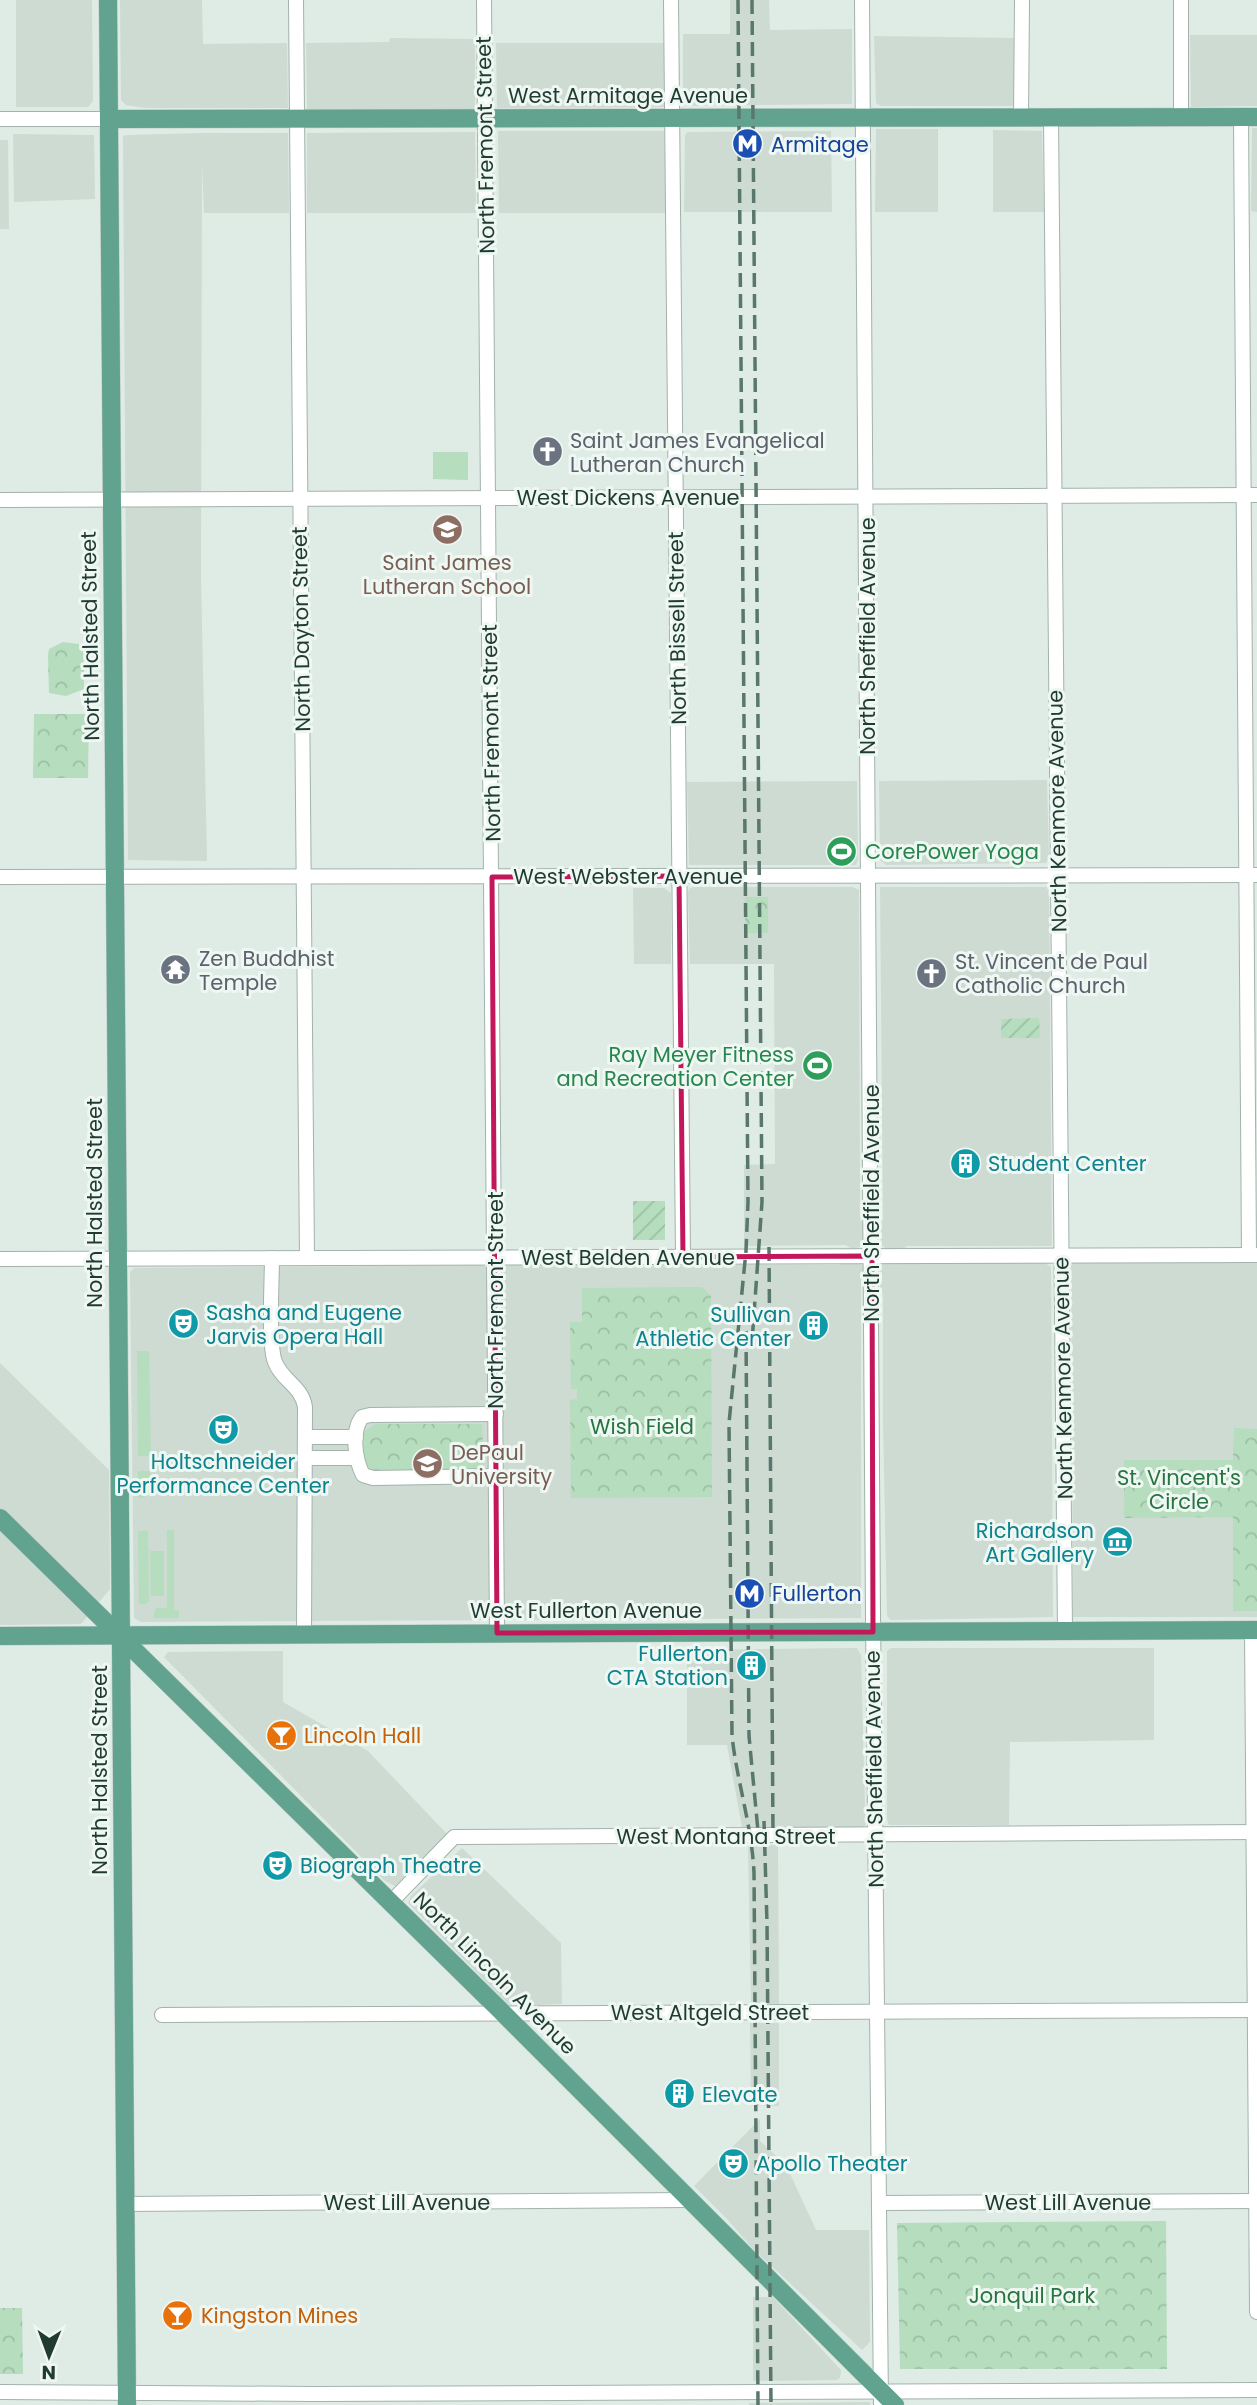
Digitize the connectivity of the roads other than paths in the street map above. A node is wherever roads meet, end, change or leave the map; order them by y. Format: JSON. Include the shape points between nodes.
{"nodes":[{"id":1,"x":108,"y":0,"type":"edge"},
{"id":2,"x":296,"y":0,"type":"edge"},
{"id":3,"x":484,"y":0,"type":"edge"},
{"id":4,"x":671,"y":0,"type":"edge"},
{"id":5,"x":862,"y":0,"type":"edge"},
{"id":6,"x":1022,"y":0,"type":"edge"},
{"id":7,"x":1181,"y":0,"type":"edge"},
{"id":8,"x":863,"y":117,"type":"junction"},
{"id":9,"x":1021,"y":117,"type":"junction"},
{"id":10,"x":1051,"y":117,"type":"junction"},
{"id":11,"x":1181,"y":117,"type":"junction"},
{"id":12,"x":1249,"y":117,"type":"edge"},
{"id":13,"x":485,"y":118,"type":"junction"},
{"id":14,"x":672,"y":118,"type":"junction"},
{"id":15,"x":109,"y":119,"type":"junction"},
{"id":16,"x":297,"y":119,"type":"junction"},
{"id":17,"x":0,"y":120,"type":"edge"},
{"id":18,"x":1055,"y":495,"type":"junction"},
{"id":19,"x":1251,"y":495,"type":"edge"},
{"id":20,"x":866,"y":496,"type":"junction"},
{"id":21,"x":488,"y":497,"type":"junction"},
{"id":22,"x":676,"y":497,"type":"junction"},
{"id":23,"x":300,"y":498,"type":"junction"},
{"id":24,"x":112,"y":499,"type":"junction"},
{"id":25,"x":0,"y":500,"type":"edge"},
{"id":26,"x":1252,"y":875,"type":"edge"},
{"id":27,"x":679,"y":876,"type":"junction"},
{"id":28,"x":869,"y":876,"type":"junction"},
{"id":29,"x":1058,"y":876,"type":"junction"},
{"id":30,"x":0,"y":877,"type":"edge"},
{"id":31,"x":116,"y":877,"type":"junction"},
{"id":32,"x":303,"y":877,"type":"junction"},
{"id":33,"x":492,"y":877,"type":"junction"},
{"id":34,"x":1253,"y":1255,"type":"edge"},
{"id":35,"x":872,"y":1256,"type":"junction"},
{"id":36,"x":1061,"y":1256,"type":"junction"},
{"id":37,"x":495,"y":1257,"type":"junction"},
{"id":38,"x":683,"y":1257,"type":"junction"},
{"id":39,"x":117,"y":1258,"type":"junction"},
{"id":40,"x":272,"y":1258,"type":"junction"},
{"id":41,"x":307,"y":1258,"type":"junction"},
{"id":42,"x":0,"y":1259,"type":"edge"},
{"id":43,"x":496,"y":1414,"type":"junction"},
{"id":44,"x":305,"y":1437,"type":"junction"},
{"id":45,"x":356,"y":1437,"type":"junction"},
{"id":46,"x":305,"y":1458,"type":"junction"},
{"id":47,"x":357,"y":1458,"type":"junction"},
{"id":48,"x":496,"y":1476,"type":"junction"},
{"id":49,"x":0,"y":1518,"type":"edge"},
{"id":50,"x":1255,"y":1630,"type":"edge"},
{"id":51,"x":1065,"y":1631,"type":"junction"},
{"id":52,"x":873,"y":1632,"type":"junction"},
{"id":53,"x":304,"y":1633,"type":"junction"},
{"id":54,"x":497,"y":1633,"type":"junction"},
{"id":55,"x":0,"y":1636,"type":"edge"},
{"id":56,"x":120,"y":1636,"type":"junction"},
{"id":57,"x":1255,"y":1832,"type":"edge"},
{"id":58,"x":875,"y":1835,"type":"junction"},
{"id":59,"x":391,"y":1902,"type":"junction"},
{"id":60,"x":1256,"y":2010,"type":"edge"},
{"id":61,"x":877,"y":2012,"type":"junction"},
{"id":62,"x":503,"y":2013,"type":"junction"},
{"id":63,"x":162,"y":2014,"type":"dead end"},
{"id":64,"x":689,"y":2200,"type":"junction"},
{"id":65,"x":1257,"y":2200,"type":"edge"},
{"id":66,"x":879,"y":2203,"type":"junction"},
{"id":67,"x":125,"y":2204,"type":"junction"},
{"id":68,"x":1257,"y":2312,"type":"edge"},
{"id":69,"x":1257,"y":2390,"type":"edge"},
{"id":70,"x":0,"y":2392,"type":"edge"},
{"id":71,"x":690,"y":2398,"type":"edge"},
{"id":72,"x":881,"y":2398,"type":"edge"},
{"id":73,"x":502,"y":2399,"type":"edge"},
{"id":74,"x":127,"y":2400,"type":"edge"},
{"id":75,"x":313,"y":2400,"type":"edge"},
{"id":76,"x":894,"y":2405,"type":"edge"}],
"edges":[{"from":1,"to":15,"type":"main road","name":"North Halsted Street"},
{"from":2,"to":16,"type":"street","name":"North Dayton Street"},
{"from":3,"to":13,"type":"street","name":"North Fremont Street"},
{"from":4,"to":14,"type":"street","name":"North Bissell Street"},
{"from":5,"to":8,"type":"street","name":"North Sheffield Avenue"},
{"from":6,"to":9,"type":"street"},
{"from":7,"to":11,"type":"street"},
{"from":8,"to":9,"type":"main road","name":"West Armitage Avenue"},
{"from":8,"to":14,"type":"main road","name":"West Armitage Avenue"},
{"from":8,"to":20,"type":"street","name":"North Sheffield Avenue"},
{"from":9,"to":10,"type":"main road","name":"West Armitage Avenue"},
{"from":10,"to":11,"type":"main road","name":"West Armitage Avenue"},
{"from":10,"to":18,"type":"street","name":"North Kenmore Avenue"},
{"from":11,"to":12,"type":"main road","name":"West Armitage Avenue"},
{"from":12,"to":19,"type":"street"},
{"from":13,"to":14,"type":"main road","name":"West Armitage Avenue"},
{"from":13,"to":16,"type":"main road","name":"West Armitage Avenue"},
{"from":13,"to":21,"type":"street","name":"North Fremont Street"},
{"from":14,"to":22,"type":"street","name":"North Bissell Street"},
{"from":15,"to":16,"type":"main road","name":"West Armitage Avenue"},
{"from":15,"to":17,"type":"street","name":"West Armitage Avenue"},
{"from":15,"to":24,"type":"main road","name":"North Halsted Street"},
{"from":16,"to":23,"type":"street","name":"North Dayton Street"},
{"from":18,"to":19,"type":"street","name":"West Dickens Avenue"},
{"from":18,"to":20,"type":"street","name":"West Dickens Avenue"},
{"from":18,"to":29,"type":"street","name":"North Kenmore Avenue"},
{"from":19,"to":26,"type":"street"},
{"from":20,"to":22,"type":"street","name":"West Dickens Avenue"},
{"from":20,"to":28,"type":"street","name":"North Sheffield Avenue"},
{"from":21,"to":22,"type":"street","name":"West Dickens Avenue"},
{"from":21,"to":23,"type":"street","name":"West Dickens Avenue"},
{"from":21,"to":33,"type":"street","name":"North Fremont Street"},
{"from":22,"to":27,"type":"street","name":"North Bissell Street"},
{"from":23,"to":24,"type":"street","name":"West Dickens Avenue"},
{"from":23,"to":32,"type":"street","name":"North Dayton Street"},
{"from":24,"to":25,"type":"street","name":"West Dickens Avenue"},
{"from":24,"to":31,"type":"main road","name":"North Halsted Street"},
{"from":26,"to":29,"type":"street","name":"West Webster Avenue"},
{"from":26,"to":34,"type":"street"},
{"from":27,"to":28,"type":"street","name":"West Webster Avenue"},
{"from":27,"to":33,"type":"street","name":"West Webster Avenue"},
{"from":27,"to":38,"type":"street","name":"North Bissell Street"},
{"from":28,"to":29,"type":"street","name":"West Webster Avenue"},
{"from":28,"to":35,"type":"street","name":"North Sheffield Avenue"},
{"from":29,"to":36,"type":"street","name":"North Kenmore Avenue"},
{"from":30,"to":31,"type":"street","name":"West Webster Avenue"},
{"from":31,"to":32,"type":"street","name":"West Webster Avenue"},
{"from":31,"to":39,"type":"main road","name":"North Halsted Street"},
{"from":32,"to":33,"type":"street","name":"West Webster Avenue"},
{"from":32,"to":41,"type":"street","name":"North Dayton Street"},
{"from":33,"to":37,"type":"street","name":"North Fremont Street"},
{"from":34,"to":36,"type":"street","name":"West Belden Avenue"},
{"from":35,"to":36,"type":"street","name":"West Belden Avenue"},
{"from":35,"to":38,"type":"street","name":"West Belden Avenue"},
{"from":35,"to":52,"type":"street","name":"North Sheffield Avenue"},
{"from":36,"to":51,"type":"street","name":"North Kenmore Avenue"},
{"from":37,"to":38,"type":"street","name":"West Belden Avenue"},
{"from":37,"to":41,"type":"street","name":"West Belden Avenue"},
{"from":37,"to":43,"type":"street","name":"North Fremont Street"},
{"from":39,"to":40,"type":"street","name":"West Belden Avenue"},
{"from":39,"to":42,"type":"street","name":"West Belden Avenue"},
{"from":39,"to":56,"type":"main road","name":"North Halsted Street"},
{"from":40,"to":41,"type":"street","name":"West Belden Avenue"},
{"from":40,"to":44,"type":"street","via":[[273,1356],[301,1394]]},
{"from":43,"to":45,"type":"street","via":[[370,1415],[362,1417]]},
{"from":43,"to":48,"type":"street","name":"North Fremont Street"},
{"from":44,"to":45,"type":"street"},
{"from":44,"to":46,"type":"street"},
{"from":45,"to":47,"type":"street"},
{"from":46,"to":47,"type":"street"},
{"from":46,"to":53,"type":"street"},
{"from":47,"to":48,"type":"street","via":[[363,1475],[373,1478]]},
{"from":48,"to":54,"type":"street","name":"North Fremont Street"},
{"from":49,"to":56,"type":"main road","name":"North Lincoln Avenue"},
{"from":50,"to":51,"type":"main road","name":"West Fullerton Avenue"},
{"from":50,"to":57,"type":"street"},
{"from":51,"to":52,"type":"main road","name":"West Fullerton Avenue"},
{"from":52,"to":54,"type":"main road","name":"West Fullerton Avenue"},
{"from":52,"to":58,"type":"street","name":"North Sheffield Avenue"},
{"from":53,"to":54,"type":"main road","name":"West Fullerton Avenue"},
{"from":53,"to":56,"type":"main road","name":"West Fullerton Avenue"},
{"from":55,"to":56,"type":"main road","name":"West Fullerton Avenue"},
{"from":56,"to":59,"type":"main road","name":"North Lincoln Avenue"},
{"from":56,"to":67,"type":"main road","name":"North Halsted Street"},
{"from":57,"to":58,"type":"street","name":"West Montana Street"},
{"from":57,"to":60,"type":"street"},
{"from":58,"to":59,"type":"street","name":"West Montana Street","via":[[453,1837]]},
{"from":58,"to":61,"type":"street","name":"North Sheffield Avenue"},
{"from":59,"to":62,"type":"main road","name":"North Lincoln Avenue"},
{"from":60,"to":61,"type":"street","name":"West Altgeld Street"},
{"from":60,"to":65,"type":"street"},
{"from":61,"to":62,"type":"street","name":"West Altgeld Street"},
{"from":61,"to":66,"type":"street","name":"North Sheffield Avenue"},
{"from":62,"to":63,"type":"street","name":"West Altgeld Street"},
{"from":62,"to":64,"type":"main road","name":"North Lincoln Avenue"},
{"from":64,"to":67,"type":"street","name":"West Lill Avenue"},
{"from":64,"to":72,"type":"main road","name":"North Lincoln Avenue"},
{"from":65,"to":66,"type":"street","name":"West Lill Avenue"},
{"from":65,"to":68,"type":"street"},
{"from":66,"to":72,"type":"street","name":"North Sheffield Avenue"},
{"from":67,"to":74,"type":"main road","name":"North Halsted Street"},
{"from":69,"to":72,"type":"street"},
{"from":70,"to":74,"type":"street"},
{"from":71,"to":72,"type":"street"},
{"from":71,"to":73,"type":"street"},
{"from":72,"to":76,"type":"main road","name":"North Lincoln Avenue"},
{"from":73,"to":75,"type":"street"},
{"from":74,"to":75,"type":"street"}]}
